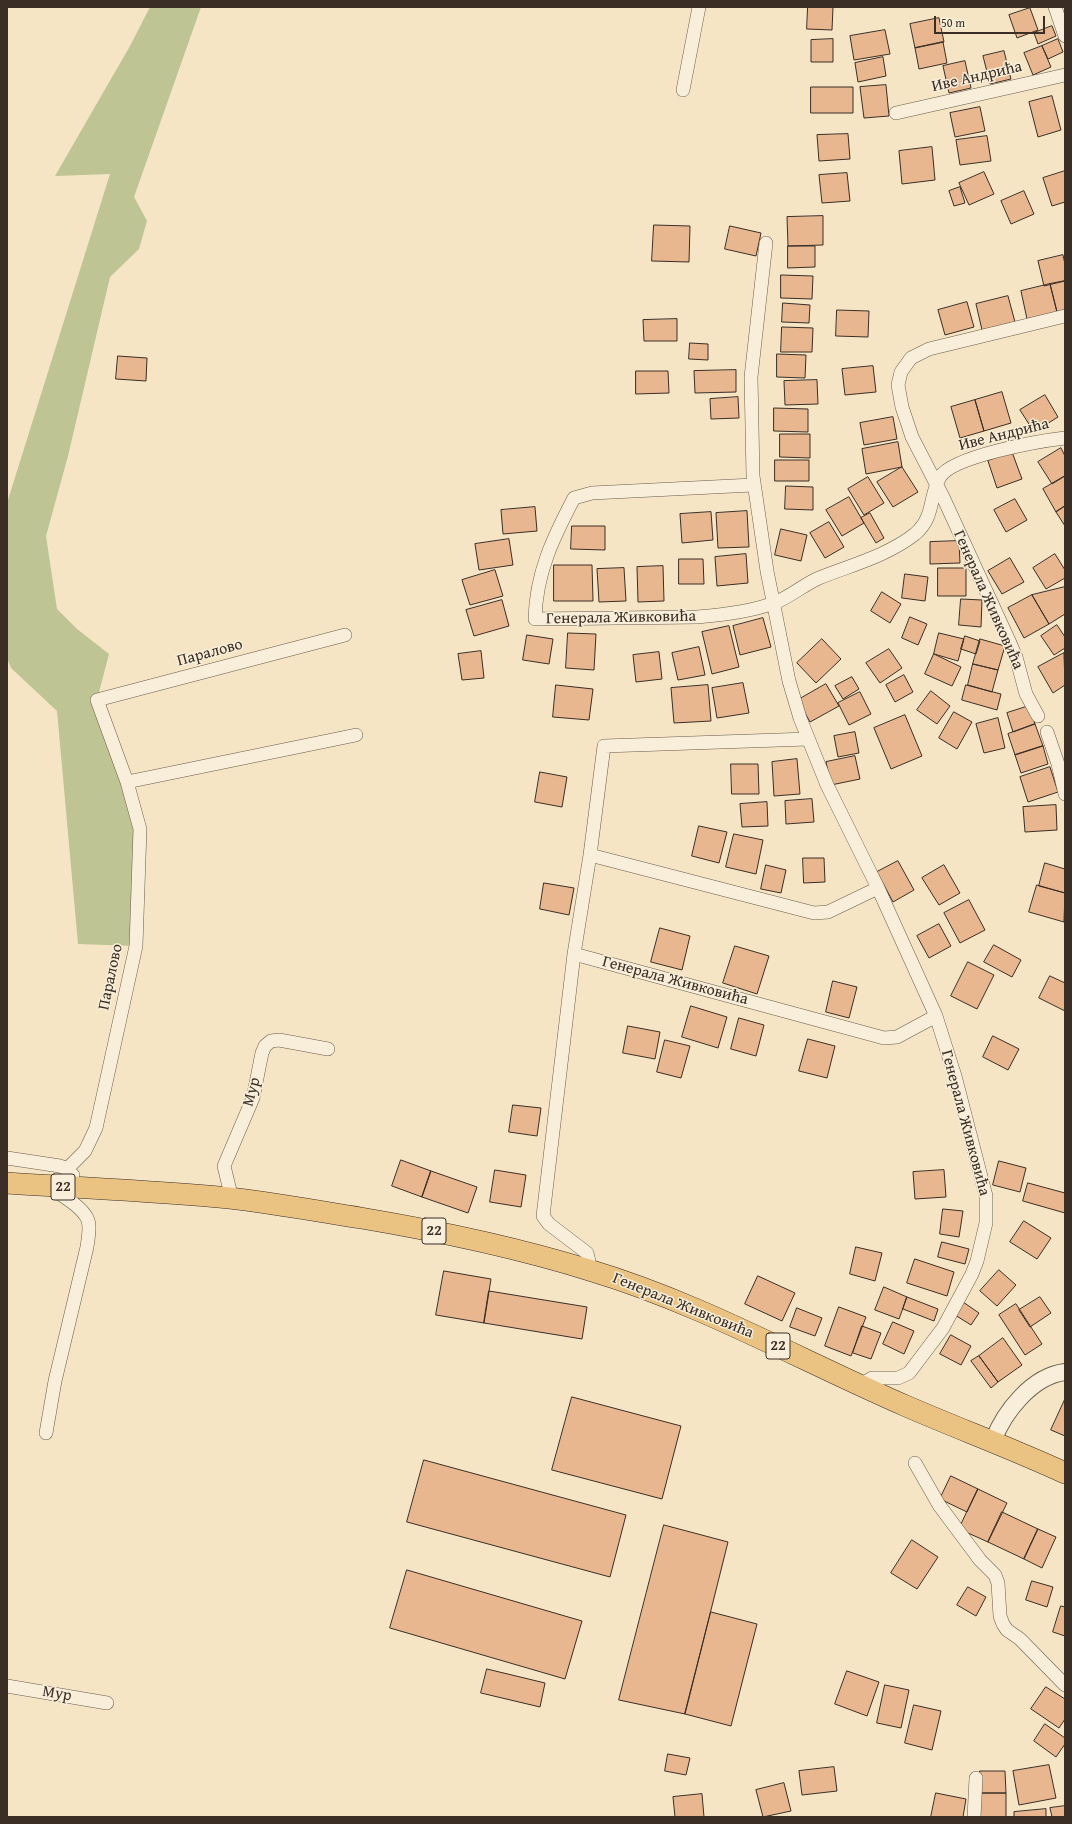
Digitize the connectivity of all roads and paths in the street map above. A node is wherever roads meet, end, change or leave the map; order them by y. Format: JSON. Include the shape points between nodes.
{"nodes":[{"id":1,"x":699,"y":7,"type":"edge"},
{"id":2,"x":1054,"y":7,"type":"edge"},
{"id":3,"x":1065,"y":36,"type":"edge"},
{"id":4,"x":1065,"y":75,"type":"edge"},
{"id":5,"x":683,"y":90,"type":"dead end"},
{"id":6,"x":896,"y":113,"type":"dead end"},
{"id":7,"x":766,"y":243,"type":"dead end"},
{"id":8,"x":1065,"y":316,"type":"edge"},
{"id":9,"x":1065,"y":438,"type":"edge"},
{"id":10,"x":937,"y":484,"type":"junction"},
{"id":11,"x":753,"y":485,"type":"junction"},
{"id":12,"x":775,"y":603,"type":"junction"},
{"id":13,"x":345,"y":635,"type":"dead end"},
{"id":14,"x":1038,"y":716,"type":"dead end"},
{"id":15,"x":1047,"y":732,"type":"dead end"},
{"id":16,"x":356,"y":735,"type":"dead end"},
{"id":17,"x":808,"y":739,"type":"junction"},
{"id":18,"x":128,"y":782,"type":"junction"},
{"id":19,"x":1065,"y":794,"type":"edge"},
{"id":20,"x":590,"y":854,"type":"junction"},
{"id":21,"x":878,"y":888,"type":"junction"},
{"id":22,"x":574,"y":954,"type":"junction"},
{"id":23,"x":936,"y":1016,"type":"junction"},
{"id":24,"x":328,"y":1048,"type":"dead end"},
{"id":25,"x":7,"y":1158,"type":"edge"},
{"id":26,"x":67,"y":1169,"type":"junction"},
{"id":27,"x":7,"y":1183,"type":"edge"},
{"id":28,"x":49,"y":1186,"type":"junction"},
{"id":29,"x":79,"y":1188,"type":"junction"},
{"id":30,"x":232,"y":1199,"type":"junction"},
{"id":31,"x":591,"y":1270,"type":"junction"},
{"id":32,"x":1065,"y":1372,"type":"edge"},
{"id":33,"x":860,"y":1385,"type":"junction"},
{"id":34,"x":46,"y":1433,"type":"dead end"},
{"id":35,"x":993,"y":1441,"type":"junction"},
{"id":36,"x":915,"y":1463,"type":"dead end"},
{"id":37,"x":1065,"y":1473,"type":"edge"},
{"id":38,"x":1065,"y":1685,"type":"edge"},
{"id":39,"x":7,"y":1686,"type":"edge"},
{"id":40,"x":107,"y":1703,"type":"dead end"},
{"id":41,"x":976,"y":1778,"type":"dead end"},
{"id":42,"x":974,"y":1817,"type":"edge"}],
"edges":[{"from":1,"to":5,"type":"street"},
{"from":2,"to":3,"type":"street"},
{"from":4,"to":6,"type":"street","name":"Иве Андрића"},
{"from":7,"to":11,"type":"street","name":"Генерала Живковића","via":[[751,377]]},
{"from":8,"to":10,"type":"street","name":"Генерала Живковића","via":[[929,348],[911,358],[901,372],[898,385],[902,407],[912,436]]},
{"from":9,"to":10,"type":"street","name":"Иве Андрића","via":[[1014,447],[964,461],[946,470]]},
{"from":10,"to":12,"type":"street","name":"Генерала Живковића","via":[[930,512],[915,534],[889,550],[809,583]]},
{"from":10,"to":14,"type":"street","name":"Генерала Живковића","via":[[1010,643],[1026,694]]},
{"from":11,"to":12,"type":"street","name":"Генерала Живковића"},
{"from":11,"to":12,"type":"street","name":"Генерала Живковића","via":[[592,493],[574,498],[551,544],[536,597],[535,619],[697,617],[720,615]]},
{"from":12,"to":17,"type":"street","name":"Генерала Живковића","via":[[789,680]]},
{"from":13,"to":18,"type":"street","name":"Паралово","via":[[98,700]]},
{"from":15,"to":19,"type":"street"},
{"from":16,"to":18,"type":"street"},
{"from":17,"to":20,"type":"street","name":"Генерала Живковића","via":[[604,746]]},
{"from":17,"to":21,"type":"street","name":"Генерала Живковића","via":[[842,817]]},
{"from":18,"to":26,"type":"street","name":"Паралово","via":[[140,828],[136,946],[96,1128],[86,1151]]},
{"from":20,"to":21,"type":"street","via":[[814,913],[828,912]]},
{"from":20,"to":22,"type":"street","name":"Генерала Живковића"},
{"from":21,"to":23,"type":"street","name":"Генерала Живковића"},
{"from":22,"to":23,"type":"street","name":"Генерала Живковића","via":[[884,1038],[897,1037]]},
{"from":22,"to":31,"type":"street","name":"Генерала Живковића","via":[[543,1216],[549,1224],[587,1253]]},
{"from":23,"to":33,"type":"street","name":"Генерала Живковића","via":[[983,1182],[987,1210],[982,1244],[972,1274],[943,1328],[914,1369],[904,1377],[872,1378]]},
{"from":24,"to":30,"type":"street","name":"Мур","via":[[279,1040],[271,1041],[265,1046],[253,1098],[224,1166]]},
{"from":25,"to":26,"type":"street"},
{"from":26,"to":29,"type":"street","via":[[75,1177]]},
{"from":27,"to":28,"type":"main road","number":"22"},
{"from":28,"to":29,"type":"main road","number":"22"},
{"from":28,"to":34,"type":"street","via":[[80,1209],[88,1218],[89,1225],[87,1247],[55,1381]]},
{"from":29,"to":30,"type":"main road","number":"22"},
{"from":30,"to":31,"type":"main road","name":"Генерала Живковића","number":"22","via":[[306,1209],[453,1235]]},
{"from":31,"to":33,"type":"main road","name":"Генерала Живковића","number":"22","via":[[713,1315]]},
{"from":32,"to":35,"type":"street","via":[[1044,1378],[1026,1393],[1000,1422]]},
{"from":33,"to":35,"type":"main road","name":"Генерала Живковића","number":"22"},
{"from":35,"to":37,"type":"main road","number":"22"},
{"from":36,"to":38,"type":"street","via":[[938,1505],[980,1560],[995,1575],[1002,1624]]},
{"from":39,"to":40,"type":"street","name":"Мур"},
{"from":41,"to":42,"type":"street"}]}
